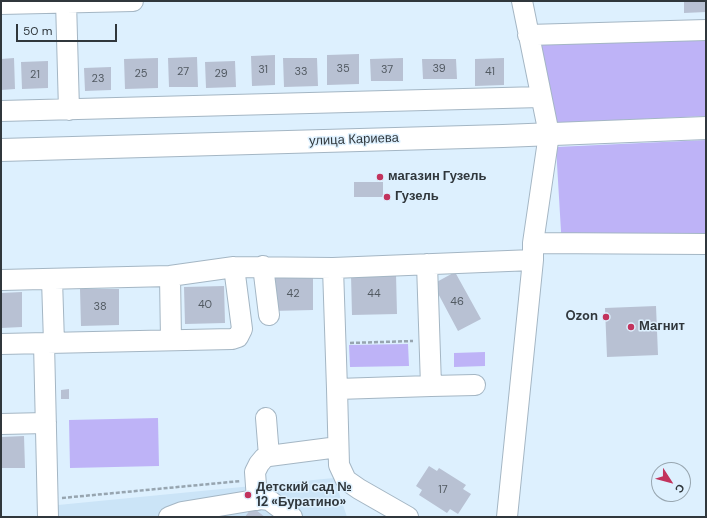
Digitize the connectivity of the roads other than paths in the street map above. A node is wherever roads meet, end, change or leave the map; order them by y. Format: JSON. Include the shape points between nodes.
{"nodes":[{"id":1,"x":132,"y":1,"type":"edge"},
{"id":2,"x":522,"y":1,"type":"edge"},
{"id":3,"x":66,"y":2,"type":"edge"},
{"id":4,"x":1,"y":4,"type":"edge"},
{"id":5,"x":706,"y":30,"type":"edge"},
{"id":6,"x":528,"y":35,"type":"junction"},
{"id":7,"x":541,"y":97,"type":"junction"},
{"id":8,"x":69,"y":110,"type":"junction"},
{"id":9,"x":1,"y":111,"type":"edge"},
{"id":10,"x":706,"y":128,"type":"edge"},
{"id":11,"x":548,"y":134,"type":"junction"},
{"id":12,"x":1,"y":150,"type":"edge"},
{"id":13,"x":706,"y":244,"type":"edge"},
{"id":14,"x":533,"y":252,"type":"junction"},
{"id":15,"x":426,"y":264,"type":"junction"},
{"id":16,"x":263,"y":266,"type":"junction"},
{"id":17,"x":234,"y":267,"type":"junction"},
{"id":18,"x":334,"y":268,"type":"junction"},
{"id":19,"x":170,"y":276,"type":"junction"},
{"id":20,"x":52,"y":279,"type":"junction"},
{"id":21,"x":1,"y":280,"type":"edge"},
{"id":22,"x":268,"y":315,"type":"dead end"},
{"id":23,"x":171,"y":340,"type":"junction"},
{"id":24,"x":49,"y":343,"type":"junction"},
{"id":25,"x":1,"y":344,"type":"edge"},
{"id":26,"x":475,"y":385,"type":"dead end"},
{"id":27,"x":431,"y":386,"type":"junction"},
{"id":28,"x":337,"y":388,"type":"junction"},
{"id":29,"x":266,"y":418,"type":"dead end"},
{"id":30,"x":46,"y":423,"type":"junction"},
{"id":31,"x":1,"y":424,"type":"edge"},
{"id":32,"x":338,"y":447,"type":"junction"},
{"id":33,"x":269,"y":456,"type":"junction"},
{"id":34,"x":257,"y":500,"type":"junction"},
{"id":35,"x":48,"y":508,"type":"edge"},
{"id":36,"x":169,"y":517,"type":"edge"},
{"id":37,"x":292,"y":517,"type":"edge"},
{"id":38,"x":408,"y":517,"type":"edge"},
{"id":39,"x":507,"y":517,"type":"edge"}],
"edges":[{"from":1,"to":3,"type":"street"},
{"from":2,"to":6,"type":"street"},
{"from":3,"to":4,"type":"street"},
{"from":3,"to":8,"type":"street"},
{"from":5,"to":6,"type":"street"},
{"from":6,"to":7,"type":"street"},
{"from":7,"to":8,"type":"street"},
{"from":7,"to":11,"type":"street"},
{"from":8,"to":9,"type":"street"},
{"from":10,"to":11,"type":"main road","name":"улица Кариева"},
{"from":11,"to":12,"type":"main road","name":"улица Кариева"},
{"from":11,"to":14,"type":"street"},
{"from":13,"to":14,"type":"street"},
{"from":14,"to":15,"type":"street"},
{"from":14,"to":39,"type":"street"},
{"from":15,"to":18,"type":"street"},
{"from":15,"to":27,"type":"street"},
{"from":16,"to":17,"type":"street"},
{"from":16,"to":18,"type":"street"},
{"from":16,"to":22,"type":"street"},
{"from":17,"to":19,"type":"street"},
{"from":17,"to":23,"type":"street","via":[[242,329],[238,337]]},
{"from":18,"to":28,"type":"street"},
{"from":19,"to":20,"type":"street"},
{"from":19,"to":23,"type":"street"},
{"from":20,"to":21,"type":"street"},
{"from":20,"to":24,"type":"street"},
{"from":23,"to":24,"type":"street"},
{"from":24,"to":25,"type":"street"},
{"from":24,"to":30,"type":"street"},
{"from":26,"to":27,"type":"street"},
{"from":27,"to":28,"type":"street"},
{"from":28,"to":32,"type":"street"},
{"from":29,"to":33,"type":"street"},
{"from":30,"to":31,"type":"street"},
{"from":30,"to":35,"type":"street"},
{"from":32,"to":33,"type":"street"},
{"from":32,"to":38,"type":"street","via":[[339,465],[346,480]]},
{"from":33,"to":34,"type":"street","via":[[261,461],[255,472]]},
{"from":34,"to":36,"type":"street","via":[[182,512]]},
{"from":34,"to":37,"type":"street","via":[[269,500]]}]}
